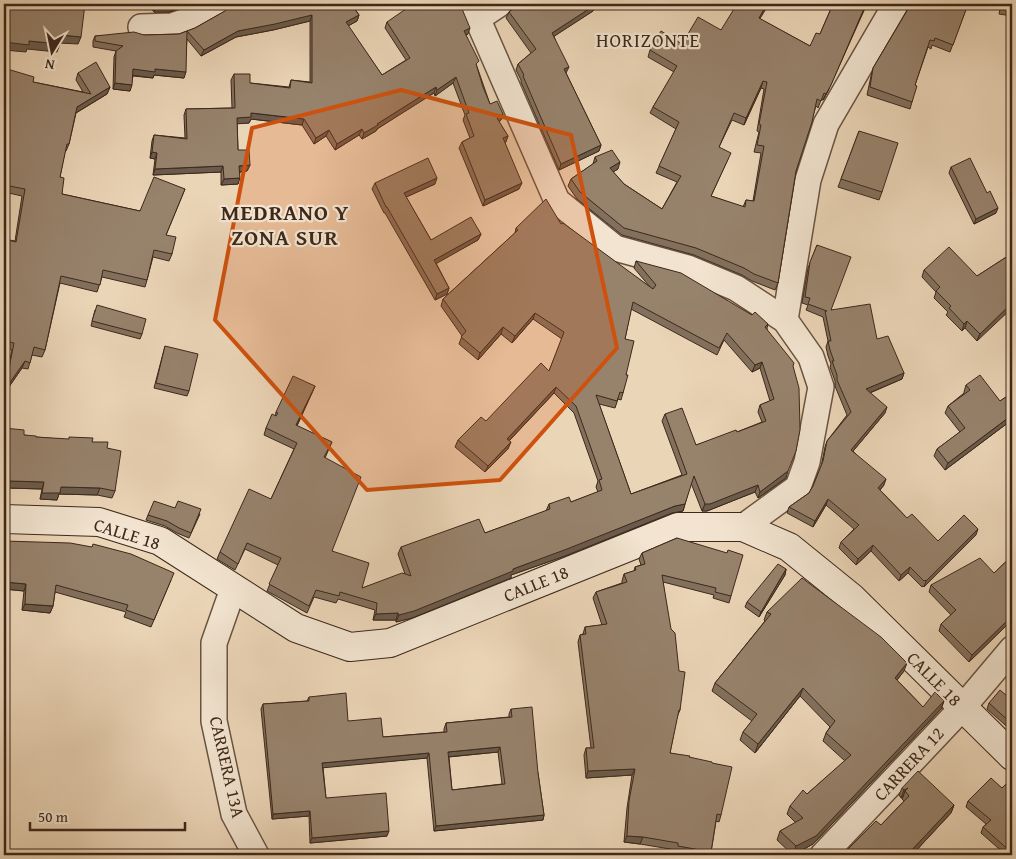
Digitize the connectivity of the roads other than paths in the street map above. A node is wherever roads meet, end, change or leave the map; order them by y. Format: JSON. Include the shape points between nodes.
{"nodes":[{"id":1,"x":216,"y":4,"type":"edge"},
{"id":2,"x":499,"y":4,"type":"edge"},
{"id":3,"x":896,"y":4,"type":"edge"},
{"id":4,"x":474,"y":11,"type":"edge"},
{"id":5,"x":140,"y":27,"type":"dead end"},
{"id":6,"x":785,"y":320,"type":"junction"},
{"id":7,"x":4,"y":519,"type":"edge"},
{"id":8,"x":743,"y":527,"type":"junction"},
{"id":9,"x":233,"y":589,"type":"junction"},
{"id":10,"x":1012,"y":649,"type":"edge"},
{"id":11,"x":963,"y":707,"type":"junction"},
{"id":12,"x":1012,"y":756,"type":"edge"},
{"id":13,"x":256,"y":855,"type":"edge"},
{"id":14,"x":823,"y":855,"type":"edge"}],
"edges":[{"from":1,"to":5,"type":"street","via":[[172,26]]},
{"from":2,"to":4,"type":"street"},
{"from":3,"to":6,"type":"street","via":[[826,124],[808,180]]},
{"from":4,"to":6,"type":"street","via":[[557,201],[615,248],[688,268],[736,288]]},
{"from":6,"to":8,"type":"street","via":[[811,357],[821,387],[808,462],[798,487]]},
{"from":7,"to":9,"type":"main road","name":"CALLE 18","via":[[99,522],[160,541]]},
{"from":8,"to":9,"type":"main road","name":"CALLE 18","via":[[678,527],[390,643],[350,647],[296,628]]},
{"from":8,"to":11,"type":"main road","name":"CALLE 18","via":[[789,547],[852,598]]},
{"from":9,"to":13,"type":"street","name":"CARRERA 13A","via":[[214,643],[214,721],[234,814]]},
{"from":10,"to":11,"type":"street","name":"CARRERA 12"},
{"from":11,"to":12,"type":"main road","name":"CALLE 18"},
{"from":11,"to":14,"type":"street","name":"CARRERA 12"}]}
